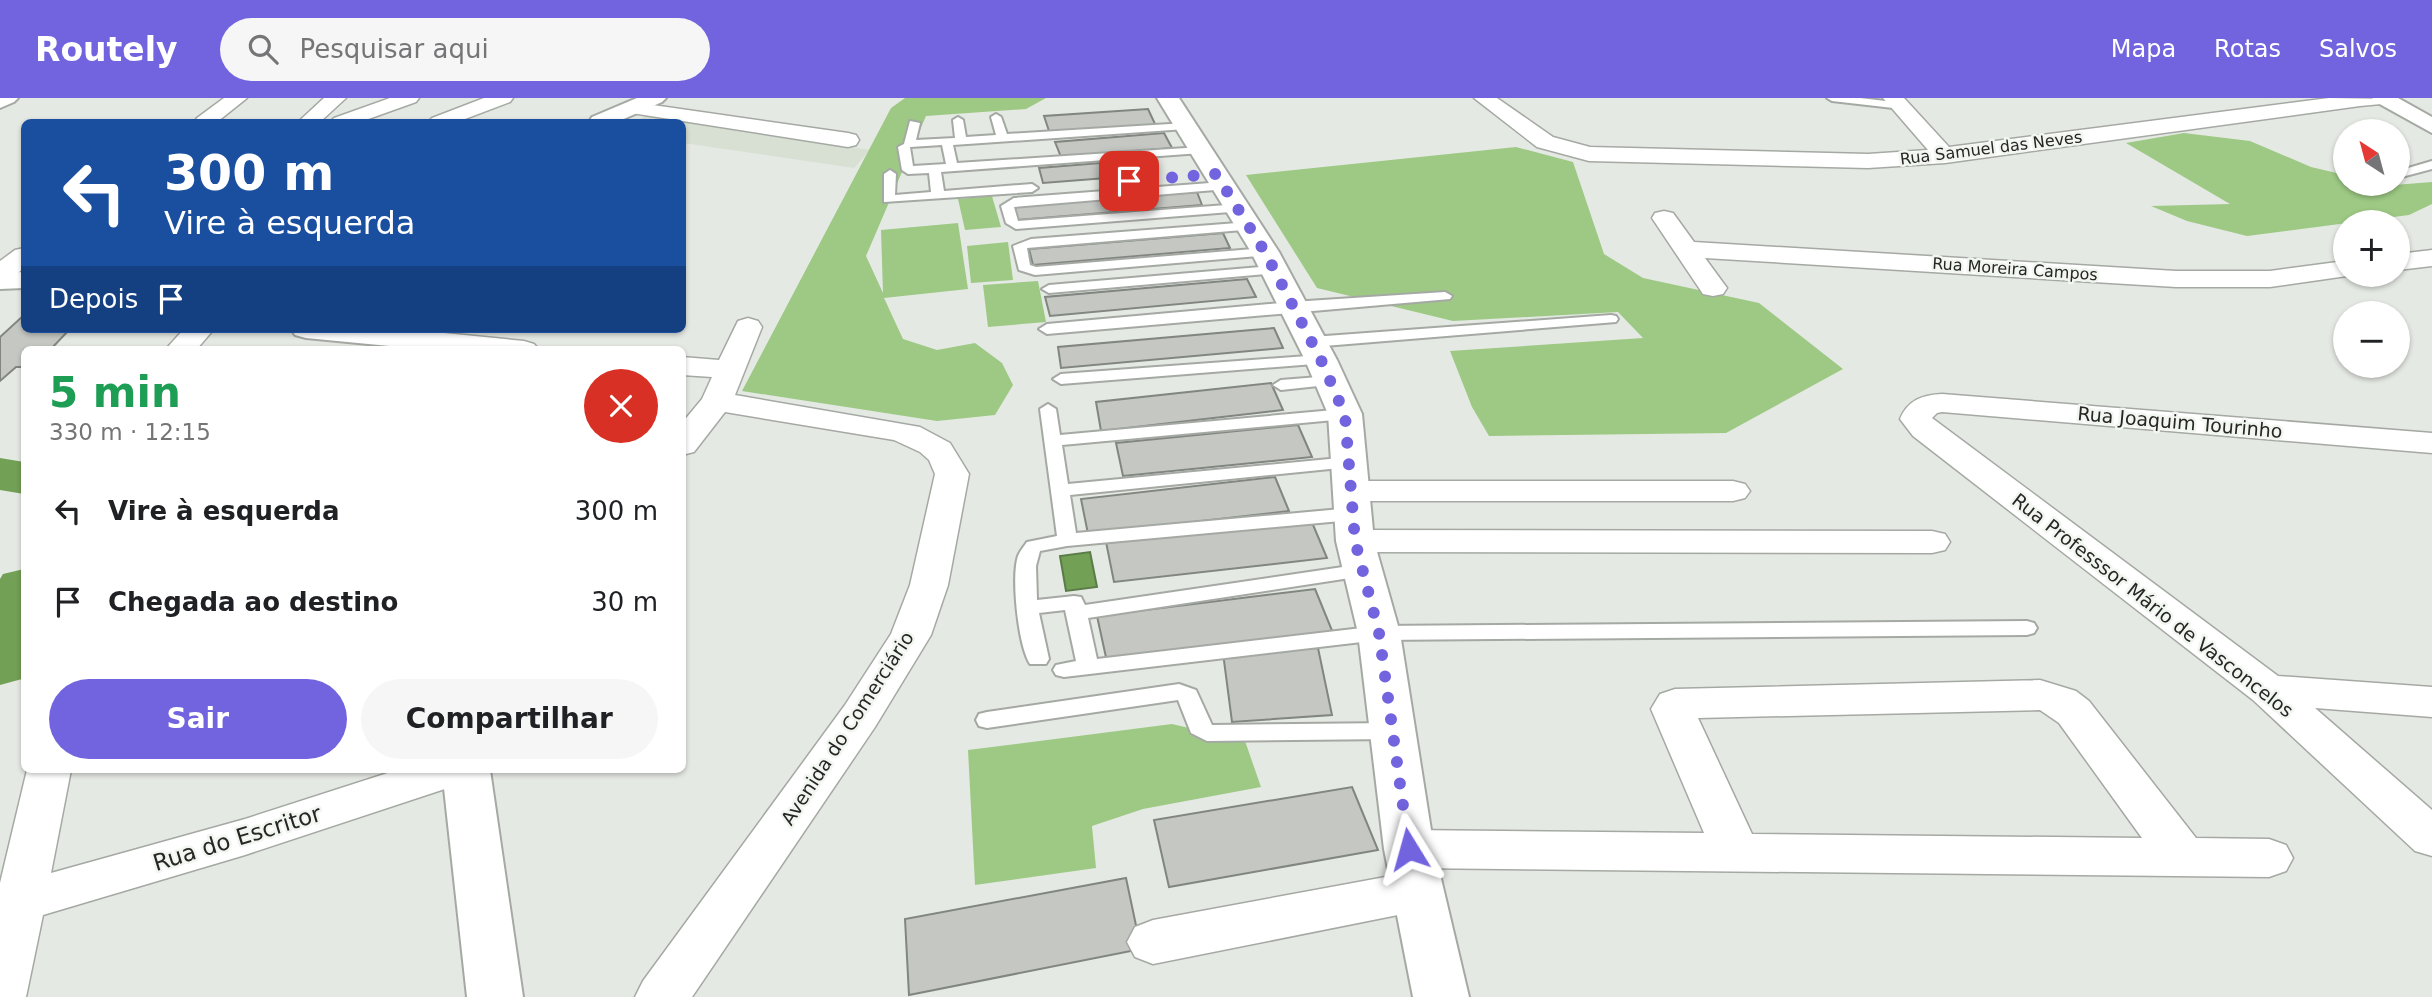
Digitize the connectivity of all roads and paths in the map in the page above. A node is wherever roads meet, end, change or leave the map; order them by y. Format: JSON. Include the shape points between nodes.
{"nodes":[{"id":1,"x":7,"y":98,"type":"edge"},
{"id":2,"x":237,"y":98,"type":"edge"},
{"id":3,"x":336,"y":98,"type":"edge"},
{"id":4,"x":409,"y":98,"type":"edge"},
{"id":5,"x":502,"y":98,"type":"edge"},
{"id":6,"x":655,"y":98,"type":"edge"},
{"id":7,"x":1484,"y":98,"type":"edge"},
{"id":8,"x":1832,"y":98,"type":"edge"},
{"id":9,"x":2384,"y":99,"type":"edge"},
{"id":10,"x":0,"y":102,"type":"edge"},
{"id":11,"x":1898,"y":102,"type":"edge"},
{"id":12,"x":632,"y":108,"type":"junction"},
{"id":13,"x":996,"y":117,"type":"dead end"},
{"id":14,"x":208,"y":119,"type":"edge"},
{"id":15,"x":312,"y":119,"type":"edge"},
{"id":16,"x":350,"y":119,"type":"edge"},
{"id":17,"x":447,"y":119,"type":"edge"},
{"id":18,"x":607,"y":119,"type":"edge"},
{"id":19,"x":958,"y":120,"type":"dead end"},
{"id":20,"x":914,"y":123,"type":"dead end"},
{"id":21,"x":2432,"y":126,"type":"edge"},
{"id":22,"x":848,"y":140,"type":"dead end"},
{"id":23,"x":961,"y":141,"type":"junction"},
{"id":24,"x":997,"y":141,"type":"junction"},
{"id":25,"x":948,"y":145,"type":"dead end"},
{"id":26,"x":904,"y":147,"type":"dead end"},
{"id":27,"x":1945,"y":156,"type":"junction"},
{"id":28,"x":995,"y":164,"type":"junction"},
{"id":29,"x":2432,"y":165,"type":"edge"},
{"id":30,"x":952,"y":167,"type":"junction"},
{"id":31,"x":977,"y":169,"type":"dead end"},
{"id":32,"x":2410,"y":171,"type":"edge"},
{"id":33,"x":935,"y":172,"type":"dead end"},
{"id":34,"x":890,"y":174,"type":"dead end"},
{"id":35,"x":1225,"y":188,"type":"edge"},
{"id":36,"x":983,"y":192,"type":"junction"},
{"id":37,"x":938,"y":195,"type":"junction"},
{"id":38,"x":1664,"y":218,"type":"dead end"},
{"id":39,"x":1685,"y":249,"type":"junction"},
{"id":40,"x":21,"y":258,"type":"edge"},
{"id":41,"x":2432,"y":258,"type":"edge"},
{"id":42,"x":2410,"y":261,"type":"edge"},
{"id":43,"x":2333,"y":271,"type":"edge"},
{"id":44,"x":0,"y":274,"type":"edge"},
{"id":45,"x":21,"y":280,"type":"edge"},
{"id":46,"x":0,"y":281,"type":"edge"},
{"id":47,"x":1713,"y":288,"type":"dead end"},
{"id":48,"x":1049,"y":289,"type":"dead end"},
{"id":49,"x":1446,"y":296,"type":"dead end"},
{"id":50,"x":1293,"y":307,"type":"junction"},
{"id":51,"x":1611,"y":318,"type":"dead end"},
{"id":52,"x":748,"y":327,"type":"dead end"},
{"id":53,"x":1047,"y":330,"type":"dead end"},
{"id":54,"x":196,"y":333,"type":"edge"},
{"id":55,"x":332,"y":333,"type":"edge"},
{"id":56,"x":404,"y":344,"type":"edge"},
{"id":57,"x":184,"y":346,"type":"edge"},
{"id":58,"x":444,"y":346,"type":"edge"},
{"id":59,"x":686,"y":368,"type":"edge"},
{"id":60,"x":1327,"y":375,"type":"junction"},
{"id":61,"x":1061,"y":379,"type":"dead end"},
{"id":62,"x":1281,"y":385,"type":"dead end"},
{"id":63,"x":724,"y":386,"type":"junction"},
{"id":64,"x":1928,"y":404,"type":"joint"},
{"id":65,"x":1048,"y":410,"type":"dead end"},
{"id":66,"x":686,"y":439,"type":"edge"},
{"id":67,"x":1052,"y":441,"type":"junction"},
{"id":68,"x":2432,"y":443,"type":"edge"},
{"id":69,"x":1060,"y":490,"type":"junction"},
{"id":70,"x":1733,"y":491,"type":"dead end"},
{"id":71,"x":1354,"y":516,"type":"junction"},
{"id":72,"x":1067,"y":540,"type":"junction"},
{"id":73,"x":1932,"y":542,"type":"dead end"},
{"id":74,"x":1028,"y":608,"type":"junction"},
{"id":75,"x":1076,"y":613,"type":"junction"},
{"id":76,"x":2026,"y":628,"type":"dead end"},
{"id":77,"x":1379,"y":633,"type":"junction"},
{"id":78,"x":1038,"y":659,"type":"dead end"},
{"id":79,"x":1088,"y":667,"type":"junction"},
{"id":80,"x":1064,"y":670,"type":"dead end"},
{"id":81,"x":2269,"y":690,"type":"junction"},
{"id":82,"x":2432,"y":702,"type":"edge"},
{"id":83,"x":987,"y":720,"type":"dead end"},
{"id":84,"x":1393,"y":731,"type":"junction"},
{"id":85,"x":48,"y":773,"type":"edge"},
{"id":86,"x":441,"y":773,"type":"edge"},
{"id":87,"x":466,"y":773,"type":"edge"},
{"id":88,"x":2432,"y":838,"type":"edge"},
{"id":89,"x":1736,"y":851,"type":"junction"},
{"id":90,"x":2182,"y":856,"type":"junction"},
{"id":91,"x":2269,"y":858,"type":"dead end"},
{"id":92,"x":1414,"y":870,"type":"junction"},
{"id":93,"x":22,"y":901,"type":"junction"},
{"id":94,"x":1153,"y":942,"type":"dead end"},
{"id":95,"x":0,"y":996,"type":"edge"},
{"id":96,"x":495,"y":997,"type":"edge"},
{"id":97,"x":662,"y":997,"type":"edge"},
{"id":98,"x":1441,"y":997,"type":"edge"}],
"edges":[{"from":1,"to":10,"type":"street"},
{"from":2,"to":14,"type":"street"},
{"from":3,"to":15,"type":"street"},
{"from":4,"to":16,"type":"street"},
{"from":5,"to":17,"type":"street"},
{"from":6,"to":12,"type":"street"},
{"from":7,"to":27,"type":"street","name":"Rua Samuel das Neves","via":[[1545,142],[1589,154],[1868,161]]},
{"from":8,"to":11,"type":"lane"},
{"from":9,"to":21,"type":"street"},
{"from":9,"to":27,"type":"street","name":"Rua Samuel das Neves"},
{"from":11,"to":27,"type":"street"},
{"from":12,"to":18,"type":"street"},
{"from":12,"to":22,"type":"street"},
{"from":13,"to":24,"type":"lane"},
{"from":19,"to":23,"type":"lane"},
{"from":20,"to":23,"type":"lane","via":[[910,144]]},
{"from":23,"to":24,"type":"lane"},
{"from":24,"to":28,"type":"lane"},
{"from":24,"to":35,"type":"lane"},
{"from":25,"to":30,"type":"lane"},
{"from":26,"to":30,"type":"lane","via":[[908,170]]},
{"from":28,"to":30,"type":"lane"},
{"from":28,"to":35,"type":"lane"},
{"from":29,"to":32,"type":"lane"},
{"from":31,"to":36,"type":"lane"},
{"from":33,"to":37,"type":"lane"},
{"from":34,"to":37,"type":"lane","via":[[888,199]]},
{"from":35,"to":35,"type":"lane","via":[[1035,271],[1024,267],[1020,246]]},
{"from":35,"to":35,"type":"lane","via":[[1014,202],[1007,206],[1016,225]]},
{"from":35,"to":36,"type":"lane"},
{"from":35,"to":48,"type":"lane"},
{"from":35,"to":50,"type":"street"},
{"from":36,"to":37,"type":"lane"},
{"from":38,"to":39,"type":"street"},
{"from":39,"to":43,"type":"street","name":"Rua Moreira Campos","via":[[2176,279],[2270,279]]},
{"from":39,"to":47,"type":"street"},
{"from":40,"to":44,"type":"street"},
{"from":41,"to":42,"type":"street"},
{"from":45,"to":46,"type":"street"},
{"from":49,"to":50,"type":"lane"},
{"from":50,"to":53,"type":"lane"},
{"from":50,"to":60,"type":"street"},
{"from":51,"to":60,"type":"lane"},
{"from":52,"to":63,"type":"street"},
{"from":54,"to":57,"type":"street"},
{"from":55,"to":56,"type":"street"},
{"from":56,"to":58,"type":"street"},
{"from":59,"to":63,"type":"street","name":"Avenida do Comerciário"},
{"from":60,"to":61,"type":"lane"},
{"from":60,"to":62,"type":"lane"},
{"from":60,"to":67,"type":"lane"},
{"from":60,"to":71,"type":"street"},
{"from":63,"to":66,"type":"street"},
{"from":63,"to":97,"type":"street","name":"Avenida do Comerciário","via":[[919,437],[946,458],[952,474],[929,585],[911,635],[852,727]]},
{"from":64,"to":68,"type":"street","name":"Rua Joaquim Tourinho"},
{"from":64,"to":81,"type":"street","name":"Rua Professsor Mário de Vasconcelos","via":[[1916,419],[1924,429]]},
{"from":65,"to":67,"type":"lane"},
{"from":67,"to":69,"type":"lane"},
{"from":69,"to":71,"type":"lane"},
{"from":69,"to":72,"type":"lane"},
{"from":70,"to":71,"type":"street"},
{"from":71,"to":72,"type":"lane"},
{"from":71,"to":73,"type":"street"},
{"from":71,"to":75,"type":"lane"},
{"from":71,"to":77,"type":"street"},
{"from":72,"to":74,"type":"lane","via":[[1029,550]]},
{"from":74,"to":75,"type":"lane","via":[[1074,602]]},
{"from":74,"to":78,"type":"lane"},
{"from":75,"to":79,"type":"lane"},
{"from":76,"to":77,"type":"lane"},
{"from":77,"to":79,"type":"lane"},
{"from":77,"to":84,"type":"street"},
{"from":79,"to":80,"type":"lane"},
{"from":81,"to":82,"type":"street"},
{"from":81,"to":88,"type":"street","name":"Rua Professsor Mário de Vasconcelos"},
{"from":83,"to":84,"type":"lane","via":[[1179,692],[1188,695],[1199,727],[1207,733]]},
{"from":84,"to":92,"type":"street"},
{"from":85,"to":93,"type":"street"},
{"from":86,"to":93,"type":"street","name":"Rua do Escritor","via":[[245,837]]},
{"from":87,"to":96,"type":"street"},
{"from":89,"to":90,"type":"street"},
{"from":89,"to":90,"type":"street","via":[[1672,709],[1675,704],[2039,695],[2061,701],[2074,712]]},
{"from":89,"to":92,"type":"street"},
{"from":90,"to":91,"type":"street"},
{"from":92,"to":94,"type":"street"},
{"from":92,"to":98,"type":"street"},
{"from":93,"to":95,"type":"street"}]}
